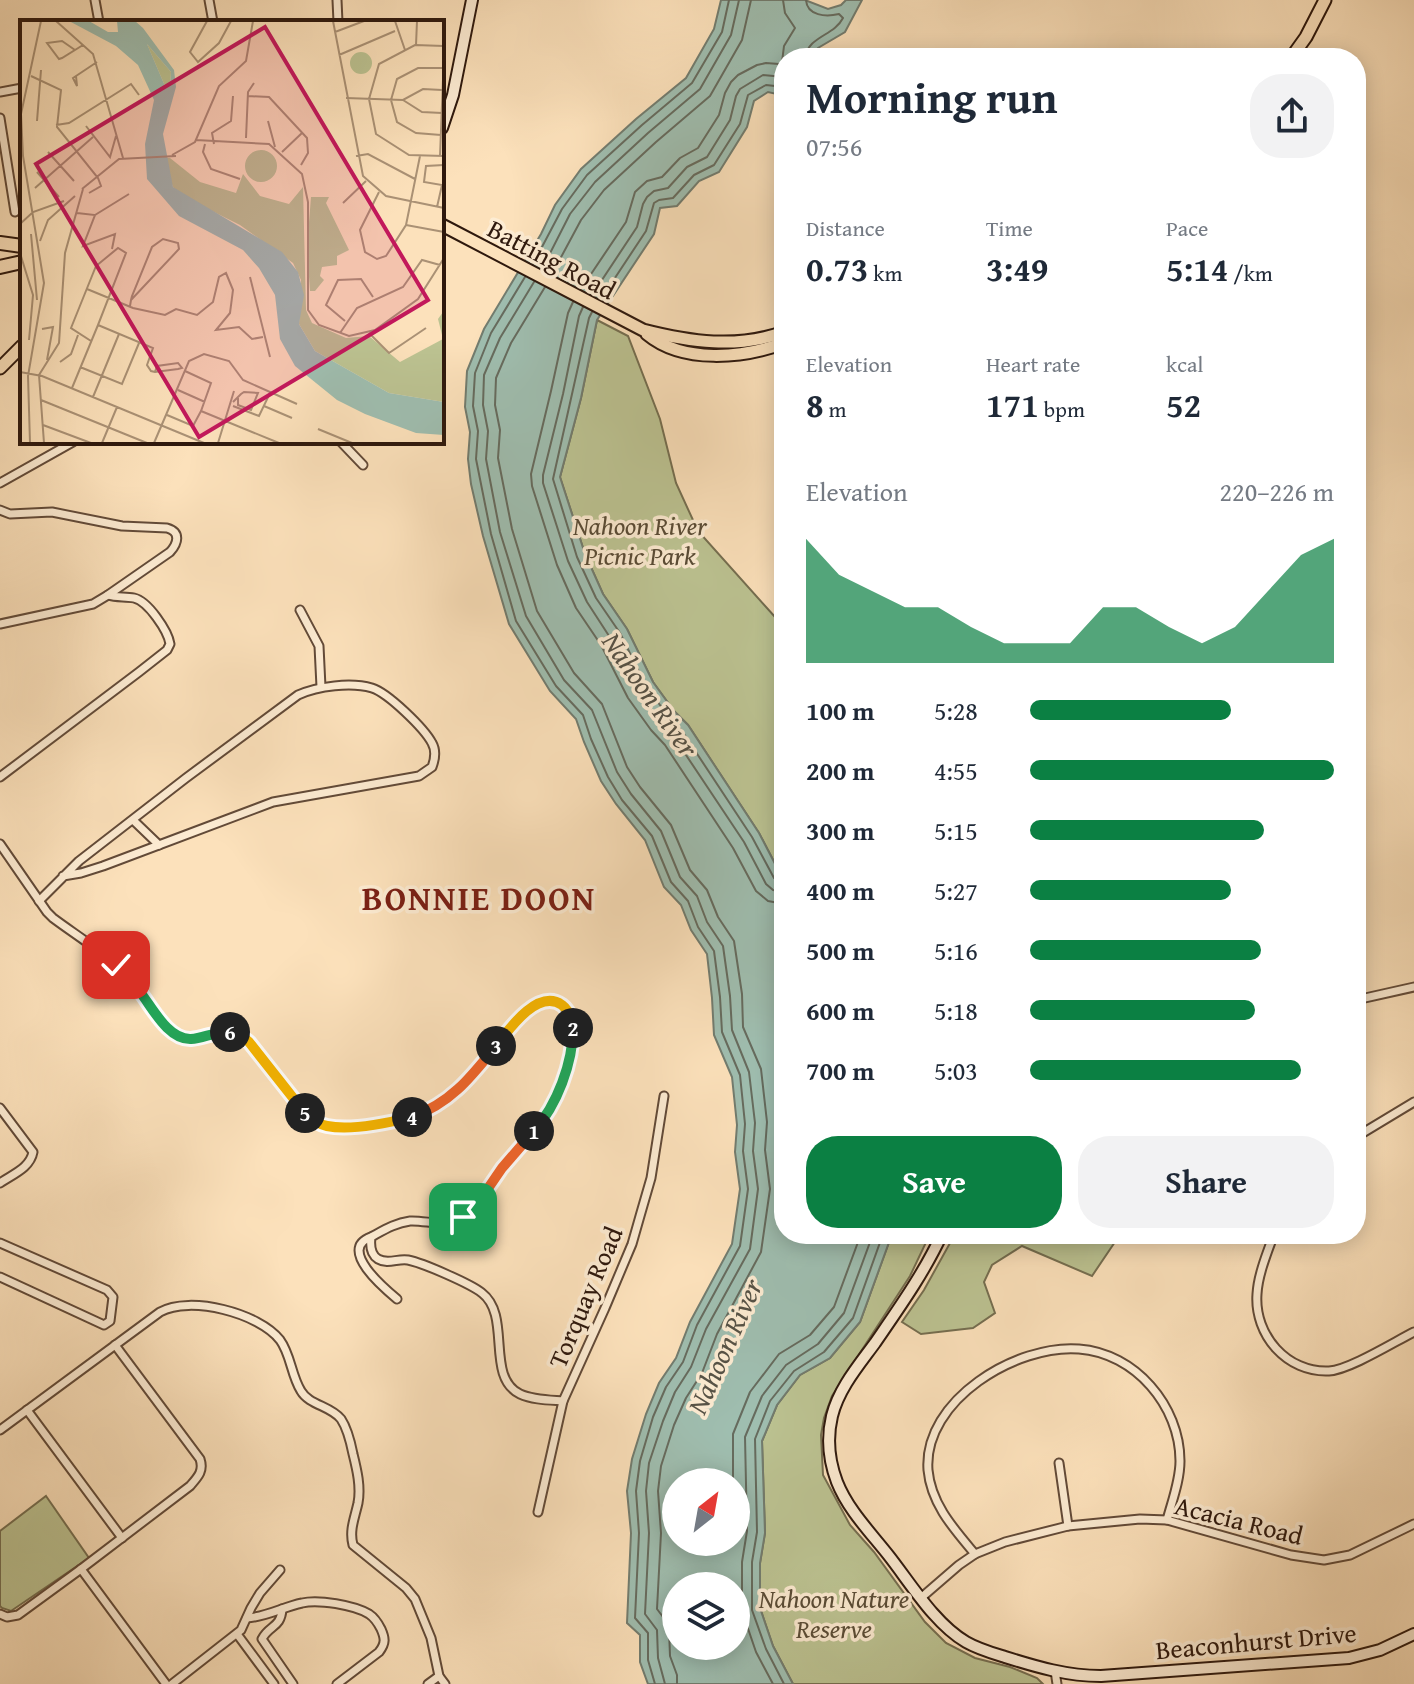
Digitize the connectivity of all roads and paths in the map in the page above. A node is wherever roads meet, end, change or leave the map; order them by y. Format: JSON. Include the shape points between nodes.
{"nodes":[{"id":1,"x":95,"y":0,"type":"edge"},
{"id":2,"x":209,"y":0,"type":"edge"},
{"id":3,"x":337,"y":0,"type":"edge"},
{"id":4,"x":472,"y":0,"type":"edge"},
{"id":5,"x":1325,"y":0,"type":"edge"},
{"id":6,"x":99,"y":20,"type":"edge"},
{"id":7,"x":213,"y":20,"type":"edge"},
{"id":8,"x":338,"y":20,"type":"edge"},
{"id":9,"x":1298,"y":48,"type":"edge"},
{"id":10,"x":20,"y":88,"type":"edge"},
{"id":11,"x":0,"y":92,"type":"edge"},
{"id":12,"x":448,"y":93,"type":"edge"},
{"id":13,"x":444,"y":116,"type":"edge"},
{"id":14,"x":0,"y":118,"type":"edge"},
{"id":15,"x":15,"y":212,"type":"dead end"},
{"id":16,"x":444,"y":226,"type":"edge"},
{"id":17,"x":0,"y":243,"type":"edge"},
{"id":18,"x":20,"y":246,"type":"edge"},
{"id":19,"x":20,"y":262,"type":"edge"},
{"id":20,"x":0,"y":267,"type":"edge"},
{"id":21,"x":643,"y":330,"type":"junction"},
{"id":22,"x":774,"y":336,"type":"edge"},
{"id":23,"x":774,"y":347,"type":"edge"},
{"id":24,"x":20,"y":348,"type":"edge"},
{"id":25,"x":0,"y":368,"type":"edge"},
{"id":26,"x":69,"y":444,"type":"edge"},
{"id":27,"x":343,"y":444,"type":"edge"},
{"id":28,"x":363,"y":465,"type":"dead end"},
{"id":29,"x":0,"y":483,"type":"edge"},
{"id":30,"x":0,"y":510,"type":"edge"},
{"id":31,"x":108,"y":595,"type":"junction"},
{"id":32,"x":300,"y":610,"type":"dead end"},
{"id":33,"x":0,"y":624,"type":"edge"},
{"id":34,"x":321,"y":687,"type":"junction"},
{"id":35,"x":0,"y":777,"type":"edge"},
{"id":36,"x":133,"y":820,"type":"junction"},
{"id":37,"x":0,"y":844,"type":"edge"},
{"id":38,"x":159,"y":845,"type":"junction"},
{"id":39,"x":63,"y":876,"type":"junction"},
{"id":40,"x":39,"y":901,"type":"junction"},
{"id":41,"x":1414,"y":987,"type":"edge"},
{"id":42,"x":1366,"y":998,"type":"edge"},
{"id":43,"x":664,"y":1096,"type":"dead end"},
{"id":44,"x":1414,"y":1102,"type":"edge"},
{"id":45,"x":0,"y":1108,"type":"edge"},
{"id":46,"x":1366,"y":1131,"type":"edge"},
{"id":47,"x":0,"y":1183,"type":"edge"},
{"id":48,"x":371,"y":1237,"type":"junction"},
{"id":49,"x":0,"y":1243,"type":"edge"},
{"id":50,"x":937,"y":1244,"type":"edge"},
{"id":51,"x":1271,"y":1244,"type":"edge"},
{"id":52,"x":0,"y":1277,"type":"edge"},
{"id":53,"x":397,"y":1299,"type":"dead end"},
{"id":54,"x":1414,"y":1332,"type":"edge"},
{"id":55,"x":115,"y":1345,"type":"junction"},
{"id":56,"x":563,"y":1401,"type":"junction"},
{"id":57,"x":27,"y":1410,"type":"junction"},
{"id":58,"x":0,"y":1430,"type":"edge"},
{"id":59,"x":1059,"y":1463,"type":"dead end"},
{"id":60,"x":538,"y":1512,"type":"dead end"},
{"id":61,"x":1167,"y":1520,"type":"junction"},
{"id":62,"x":1414,"y":1524,"type":"edge"},
{"id":63,"x":1068,"y":1526,"type":"junction"},
{"id":64,"x":122,"y":1538,"type":"junction"},
{"id":65,"x":975,"y":1554,"type":"junction"},
{"id":66,"x":81,"y":1569,"type":"junction"},
{"id":67,"x":280,"y":1570,"type":"dead end"},
{"id":68,"x":922,"y":1597,"type":"junction"},
{"id":69,"x":282,"y":1609,"type":"junction"},
{"id":70,"x":0,"y":1614,"type":"edge"},
{"id":71,"x":247,"y":1618,"type":"junction"},
{"id":72,"x":237,"y":1634,"type":"junction"},
{"id":73,"x":1414,"y":1634,"type":"edge"},
{"id":74,"x":1055,"y":1671,"type":"junction"},
{"id":75,"x":439,"y":1676,"type":"junction"},
{"id":76,"x":166,"y":1684,"type":"edge"},
{"id":77,"x":172,"y":1684,"type":"edge"},
{"id":78,"x":274,"y":1684,"type":"edge"},
{"id":79,"x":293,"y":1684,"type":"edge"},
{"id":80,"x":337,"y":1684,"type":"edge"},
{"id":81,"x":428,"y":1684,"type":"edge"},
{"id":82,"x":445,"y":1684,"type":"edge"},
{"id":83,"x":1057,"y":1684,"type":"edge"}],
"edges":[{"from":1,"to":6,"type":"street"},
{"from":2,"to":7,"type":"street"},
{"from":3,"to":8,"type":"street"},
{"from":4,"to":12,"type":"street"},
{"from":5,"to":9,"type":"main road"},
{"from":10,"to":11,"type":"street"},
{"from":12,"to":13,"type":"street"},
{"from":14,"to":15,"type":"street"},
{"from":16,"to":21,"type":"main road","name":"Batting Road"},
{"from":17,"to":18,"type":"highway"},
{"from":19,"to":20,"type":"highway"},
{"from":21,"to":22,"type":"main road","name":"Batting Road","via":[[707,343]]},
{"from":21,"to":23,"type":"main road","name":"Batting Road","via":[[667,347],[696,353],[742,354]]},
{"from":24,"to":25,"type":"main road"},
{"from":26,"to":29,"type":"street"},
{"from":27,"to":28,"type":"street"},
{"from":30,"to":31,"type":"street","via":[[52,512],[174,531],[177,542],[170,552]]},
{"from":31,"to":33,"type":"street","via":[[87,606]]},
{"from":31,"to":35,"type":"street","via":[[144,603],[169,639],[167,650]]},
{"from":32,"to":34,"type":"street","via":[[319,646]]},
{"from":34,"to":36,"type":"street","via":[[298,695]]},
{"from":34,"to":38,"type":"street","via":[[367,687],[395,701],[432,743],[432,767],[408,779],[273,802]]},
{"from":36,"to":38,"type":"street"},
{"from":36,"to":39,"type":"street"},
{"from":37,"to":40,"type":"street"},
{"from":38,"to":39,"type":"street"},
{"from":39,"to":40,"type":"street"},
{"from":40,"to":48,"type":"street","via":[[53,918],[116,965],[173,1033],[193,1039],[222,1032],[240,1035],[307,1115],[326,1126],[396,1121],[432,1109],[451,1097],[528,1010],[548,1001],[567,1010],[573,1041],[552,1106],[478,1203],[456,1222],[407,1222]]},
{"from":41,"to":42,"type":"street"},
{"from":43,"to":56,"type":"street","name":"Torquay Road","via":[[651,1178],[632,1244]]},
{"from":44,"to":46,"type":"street"},
{"from":45,"to":47,"type":"street","via":[[33,1152],[26,1166]]},
{"from":48,"to":53,"type":"street","via":[[361,1243],[362,1261]]},
{"from":48,"to":56,"type":"street","via":[[371,1251],[379,1260],[417,1262],[482,1292],[494,1309],[507,1382],[528,1397]]},
{"from":49,"to":52,"type":"street","via":[[107,1290],[114,1303],[110,1321],[106,1325]]},
{"from":50,"to":68,"type":"street","name":"Beaconhurst Drive","via":[[843,1390],[829,1439],[842,1493]]},
{"from":51,"to":54,"type":"street","via":[[1257,1306],[1268,1339],[1290,1362],[1330,1371]]},
{"from":55,"to":57,"type":"street"},
{"from":55,"to":64,"type":"street","via":[[202,1468],[190,1486]]},
{"from":55,"to":75,"type":"street","via":[[160,1312],[181,1305],[249,1318],[277,1336],[302,1394],[342,1421],[359,1485],[353,1545],[415,1599]]},
{"from":56,"to":60,"type":"street","name":"Torquay Road"},
{"from":57,"to":58,"type":"street"},
{"from":57,"to":64,"type":"street"},
{"from":59,"to":63,"type":"street"},
{"from":61,"to":62,"type":"street","name":"Acacia Road","via":[[1324,1560],[1350,1555]]},
{"from":61,"to":63,"type":"street","name":"Acacia Road"},
{"from":61,"to":65,"type":"street","via":[[1180,1454],[1164,1404],[1139,1374],[1118,1361],[1081,1349],[1059,1350],[1014,1362],[970,1387],[935,1430],[928,1469],[933,1490],[951,1525]]},
{"from":63,"to":65,"type":"street","name":"Acacia Road"},
{"from":64,"to":66,"type":"street"},
{"from":65,"to":68,"type":"street","name":"Acacia Road"},
{"from":66,"to":70,"type":"street","via":[[18,1615]]},
{"from":66,"to":76,"type":"street"},
{"from":67,"to":71,"type":"street"},
{"from":68,"to":74,"type":"street","name":"Beaconhurst Drive","via":[[964,1641]]},
{"from":69,"to":71,"type":"street"},
{"from":69,"to":79,"type":"street","via":[[280,1621],[262,1639]]},
{"from":69,"to":80,"type":"street","via":[[323,1602],[375,1619],[384,1638],[382,1649]]},
{"from":71,"to":72,"type":"street"},
{"from":72,"to":77,"type":"street"},
{"from":72,"to":78,"type":"street"},
{"from":73,"to":74,"type":"street","name":"Beaconhurst Drive","via":[[1380,1650],[1340,1659],[1111,1675]]},
{"from":74,"to":83,"type":"street"},
{"from":75,"to":81,"type":"street"},
{"from":75,"to":82,"type":"street"}]}
